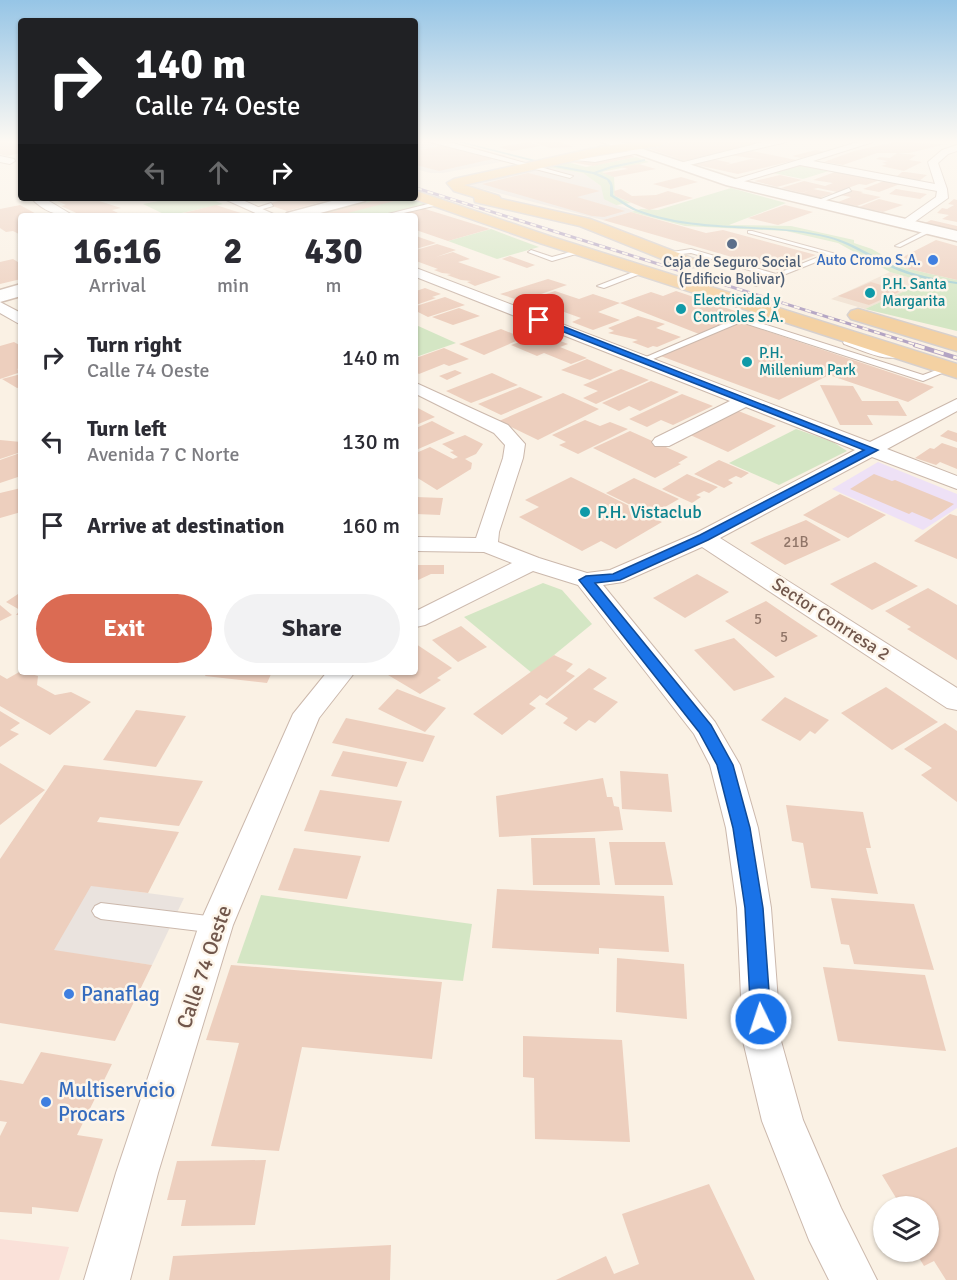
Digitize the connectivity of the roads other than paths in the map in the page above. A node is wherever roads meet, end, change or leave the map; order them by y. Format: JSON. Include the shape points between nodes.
{"nodes":[{"id":1,"x":41,"y":202,"type":"edge"},
{"id":2,"x":238,"y":202,"type":"edge"},
{"id":3,"x":346,"y":202,"type":"edge"},
{"id":4,"x":440,"y":202,"type":"joint"},
{"id":5,"x":493,"y":202,"type":"edge"},
{"id":6,"x":507,"y":202,"type":"edge"},
{"id":7,"x":809,"y":202,"type":"edge"},
{"id":8,"x":817,"y":202,"type":"edge"},
{"id":9,"x":937,"y":202,"type":"edge"},
{"id":10,"x":814,"y":203,"type":"junction"},
{"id":11,"x":533,"y":210,"type":"junction"},
{"id":12,"x":272,"y":211,"type":"edge"},
{"id":13,"x":62,"y":213,"type":"edge"},
{"id":14,"x":303,"y":213,"type":"edge"},
{"id":15,"x":395,"y":213,"type":"edge"},
{"id":16,"x":906,"y":224,"type":"junction"},
{"id":17,"x":930,"y":230,"type":"junction"},
{"id":18,"x":750,"y":232,"type":"dead end"},
{"id":19,"x":957,"y":236,"type":"edge"},
{"id":20,"x":898,"y":246,"type":"dead end"},
{"id":21,"x":573,"y":249,"type":"junction"},
{"id":22,"x":531,"y":252,"type":"dead end"},
{"id":23,"x":659,"y":253,"type":"junction"},
{"id":24,"x":644,"y":271,"type":"junction"},
{"id":25,"x":418,"y":273,"type":"edge"},
{"id":26,"x":777,"y":283,"type":"junction"},
{"id":27,"x":601,"y":286,"type":"dead end"},
{"id":28,"x":18,"y":291,"type":"edge"},
{"id":29,"x":0,"y":296,"type":"edge"},
{"id":30,"x":0,"y":306,"type":"edge"},
{"id":31,"x":765,"y":308,"type":"junction"},
{"id":32,"x":842,"y":310,"type":"dead end"},
{"id":33,"x":18,"y":318,"type":"edge"},
{"id":34,"x":741,"y":319,"type":"junction"},
{"id":35,"x":895,"y":326,"type":"junction"},
{"id":36,"x":957,"y":338,"type":"edge"},
{"id":37,"x":957,"y":345,"type":"edge"},
{"id":38,"x":643,"y":360,"type":"junction"},
{"id":39,"x":954,"y":369,"type":"edge"},
{"id":40,"x":418,"y":389,"type":"edge"},
{"id":41,"x":746,"y":400,"type":"junction"},
{"id":42,"x":957,"y":404,"type":"edge"},
{"id":43,"x":662,"y":442,"type":"dead end"},
{"id":44,"x":873,"y":450,"type":"junction"},
{"id":45,"x":957,"y":483,"type":"edge"},
{"id":46,"x":704,"y":538,"type":"junction"},
{"id":47,"x":418,"y":544,"type":"edge"},
{"id":48,"x":487,"y":545,"type":"junction"},
{"id":49,"x":531,"y":562,"type":"junction"},
{"id":50,"x":586,"y":580,"type":"junction"},
{"id":51,"x":418,"y":619,"type":"edge"},
{"id":52,"x":340,"y":675,"type":"edge"},
{"id":53,"x":957,"y":701,"type":"edge"},
{"id":54,"x":101,"y":911,"type":"dead end"},
{"id":55,"x":216,"y":924,"type":"junction"},
{"id":56,"x":107,"y":1280,"type":"edge"},
{"id":57,"x":854,"y":1280,"type":"edge"}],
"edges":[{"from":1,"to":13,"type":"street"},
{"from":2,"to":12,"type":"street"},
{"from":3,"to":14,"type":"main road"},
{"from":4,"to":15,"type":"lane"},
{"from":4,"to":21,"type":"main road"},
{"from":5,"to":11,"type":"main road"},
{"from":6,"to":11,"type":"main road"},
{"from":7,"to":10,"type":"main road"},
{"from":8,"to":10,"type":"lane"},
{"from":9,"to":16,"type":"street"},
{"from":10,"to":16,"type":"main road"},
{"from":11,"to":23,"type":"main road","via":[[591,224]]},
{"from":16,"to":17,"type":"main road"},
{"from":17,"to":19,"type":"main road"},
{"from":17,"to":20,"type":"lane"},
{"from":18,"to":26,"type":"lane","via":[[833,254]]},
{"from":21,"to":22,"type":"lane","via":[[552,259]]},
{"from":21,"to":23,"type":"main road","via":[[545,235],[542,228],[574,225]]},
{"from":21,"to":24,"type":"main road"},
{"from":23,"to":26,"type":"main road","via":[[756,284]]},
{"from":23,"to":26,"type":"lane","via":[[691,251]]},
{"from":24,"to":27,"type":"lane"},
{"from":24,"to":31,"type":"main road"},
{"from":25,"to":38,"type":"street"},
{"from":28,"to":29,"type":"main road"},
{"from":30,"to":33,"type":"street"},
{"from":31,"to":34,"type":"lane"},
{"from":31,"to":39,"type":"main road"},
{"from":32,"to":35,"type":"main road"},
{"from":34,"to":38,"type":"lane"},
{"from":34,"to":39,"type":"lane","via":[[923,378]]},
{"from":35,"to":36,"type":"lane","via":[[922,328]]},
{"from":35,"to":37,"type":"main road"},
{"from":38,"to":41,"type":"street"},
{"from":40,"to":48,"type":"street","via":[[501,429],[514,444]]},
{"from":41,"to":43,"type":"street"},
{"from":41,"to":44,"type":"street"},
{"from":42,"to":44,"type":"street"},
{"from":44,"to":45,"type":"street"},
{"from":44,"to":46,"type":"street"},
{"from":46,"to":50,"type":"street","via":[[615,577]]},
{"from":46,"to":53,"type":"street","name":"Sector Conrresa 2"},
{"from":47,"to":48,"type":"street"},
{"from":48,"to":49,"type":"street"},
{"from":49,"to":50,"type":"street"},
{"from":49,"to":51,"type":"street"},
{"from":50,"to":57,"type":"street","via":[[705,729],[725,765],[742,828],[754,908],[762,1041],[783,1121],[825,1224]]},
{"from":52,"to":55,"type":"street","name":"Calle 74 Oeste","via":[[307,714]]},
{"from":54,"to":55,"type":"lane"},
{"from":55,"to":56,"type":"street","name":"Calle 74 Oeste"}]}
